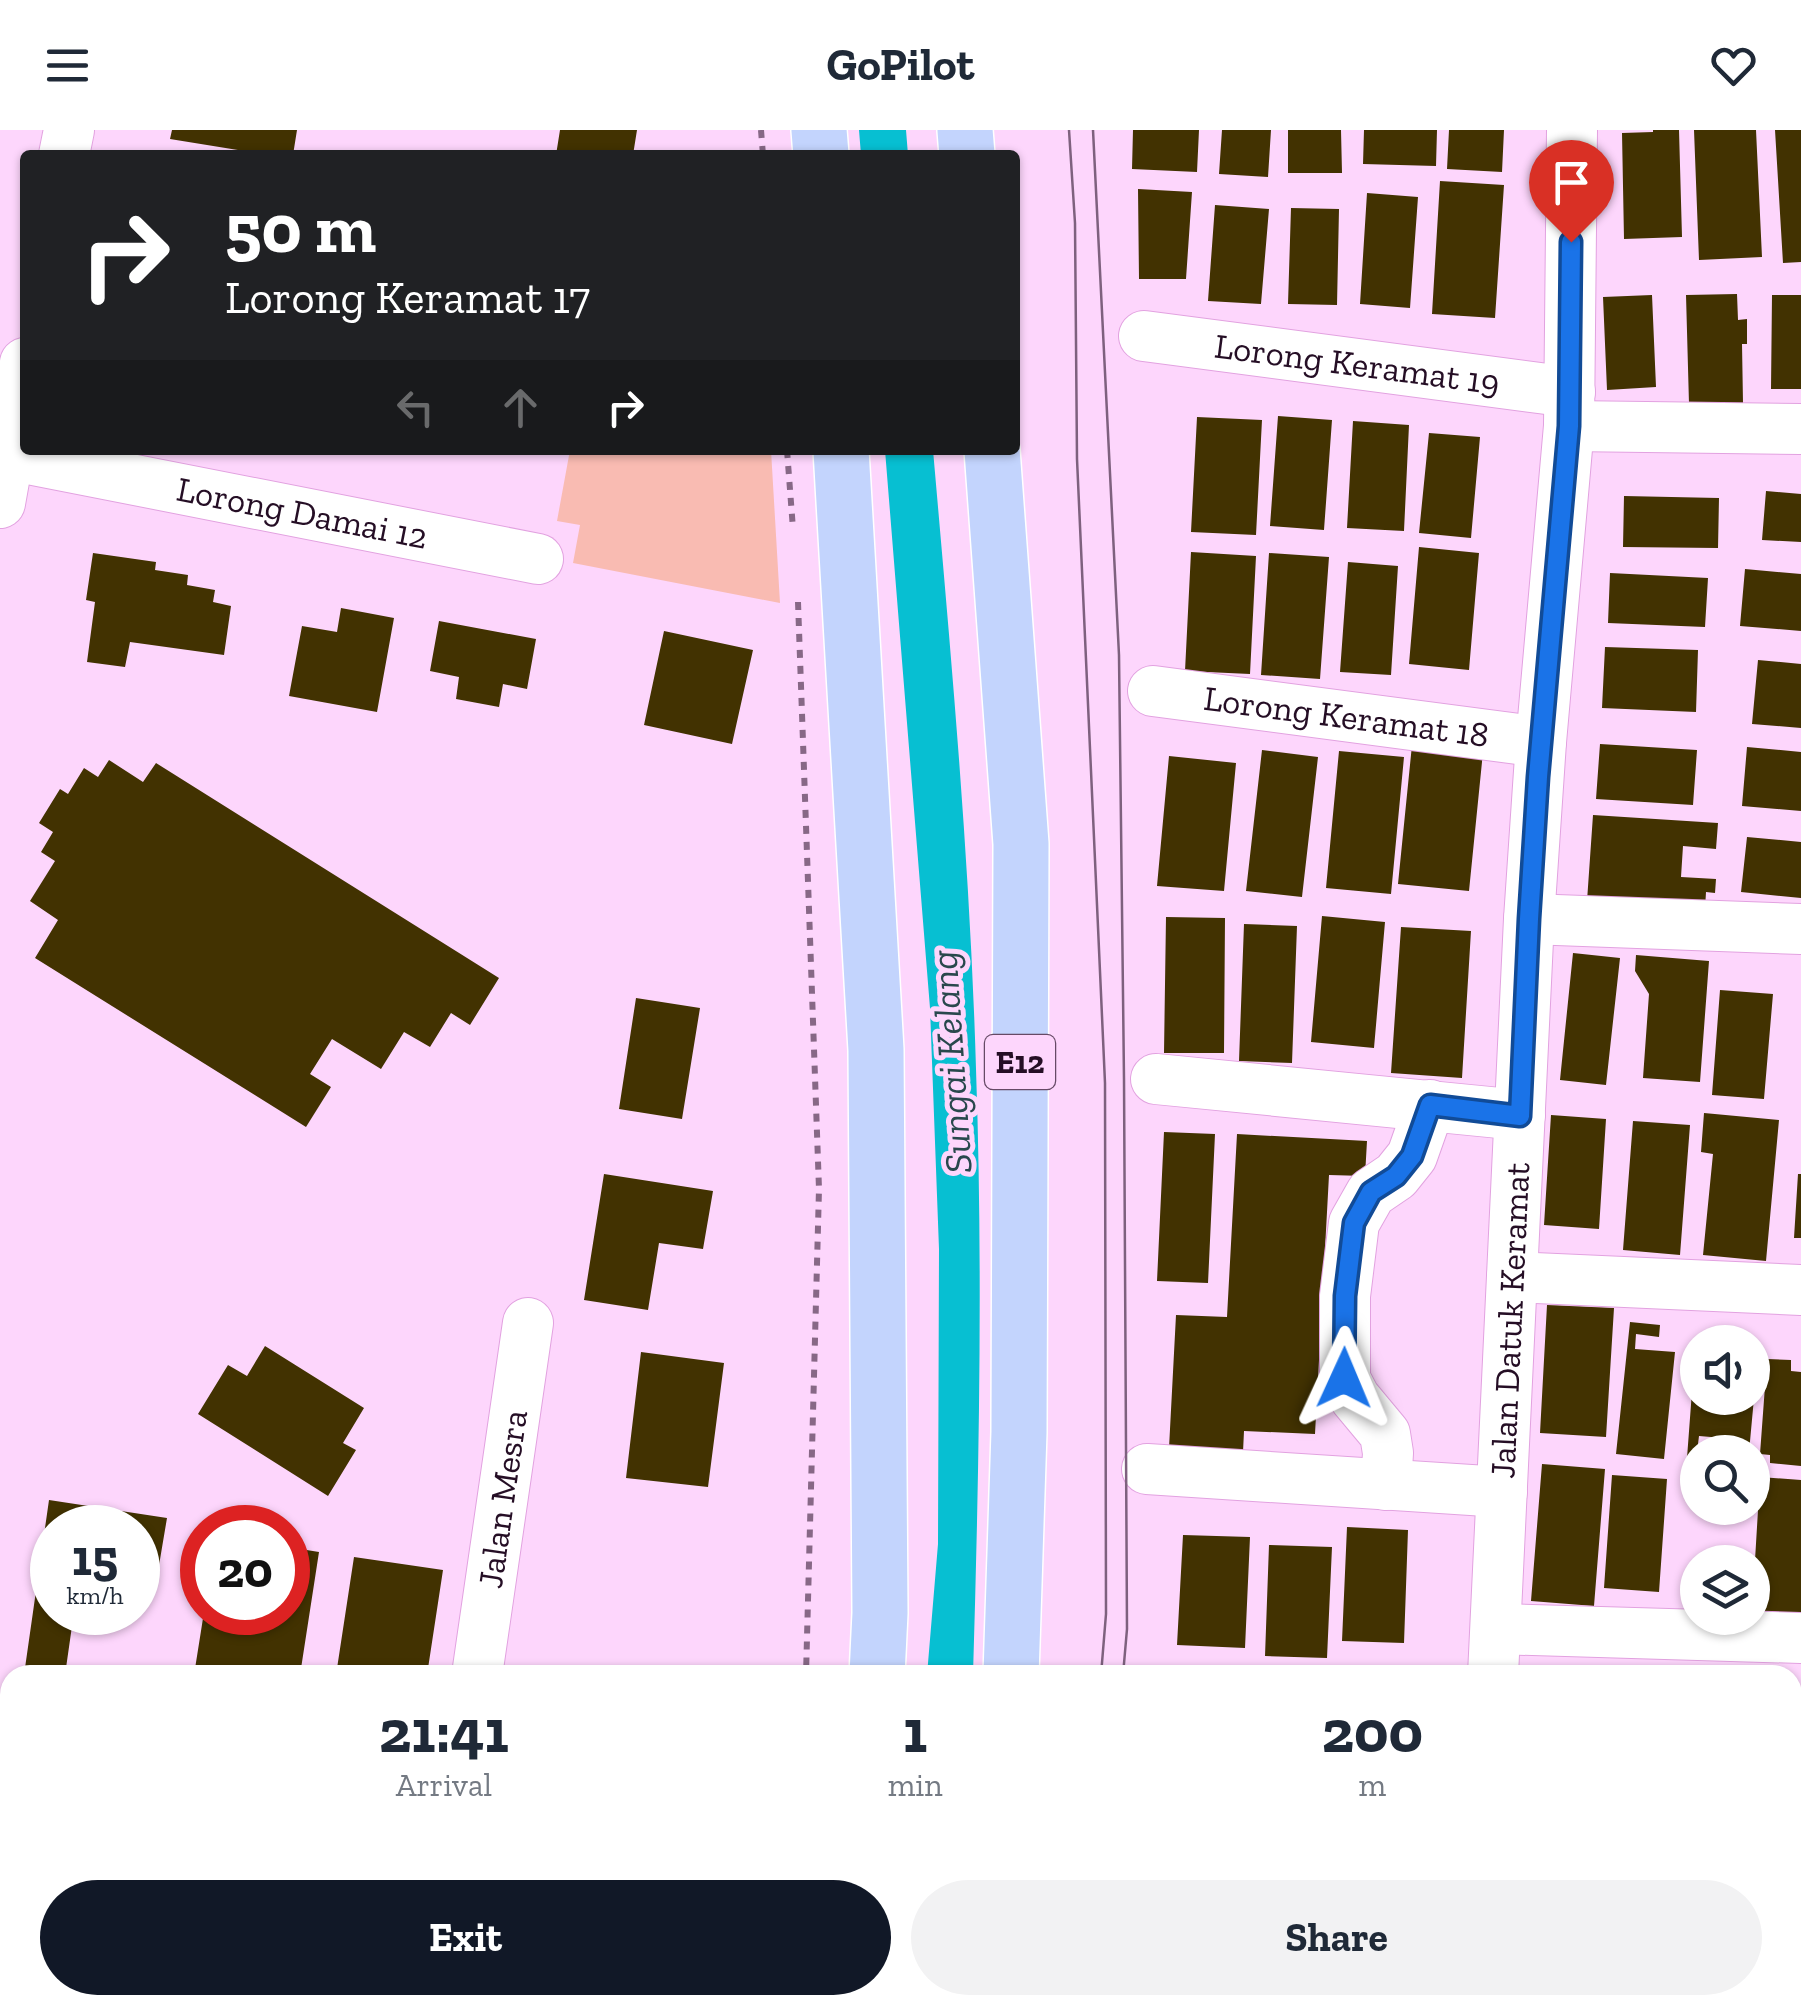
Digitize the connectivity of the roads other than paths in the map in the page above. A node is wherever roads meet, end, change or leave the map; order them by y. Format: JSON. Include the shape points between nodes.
{"nodes":[{"id":1,"x":1572,"y":130,"type":"edge"},
{"id":2,"x":1144,"y":336,"type":"dead end"},
{"id":3,"x":20,"y":390,"type":"edge"},
{"id":4,"x":1569,"y":409,"type":"junction"},
{"id":5,"x":1801,"y":429,"type":"edge"},
{"id":6,"x":8,"y":454,"type":"junction"},
{"id":7,"x":841,"y":455,"type":"edge"},
{"id":8,"x":992,"y":455,"type":"edge"},
{"id":9,"x":0,"y":503,"type":"edge"},
{"id":10,"x":538,"y":558,"type":"dead end"},
{"id":11,"x":1153,"y":692,"type":"dead end"},
{"id":12,"x":1541,"y":742,"type":"junction"},
{"id":13,"x":1529,"y":919,"type":"junction"},
{"id":14,"x":1801,"y":929,"type":"edge"},
{"id":15,"x":1156,"y":1079,"type":"dead end"},
{"id":16,"x":1430,"y":1105,"type":"junction"},
{"id":17,"x":1520,"y":1116,"type":"junction"},
{"id":18,"x":1512,"y":1277,"type":"junction"},
{"id":19,"x":1801,"y":1290,"type":"edge"},
{"id":20,"x":528,"y":1323,"type":"dead end"},
{"id":21,"x":1147,"y":1469,"type":"dead end"},
{"id":22,"x":1386,"y":1484,"type":"junction"},
{"id":23,"x":1502,"y":1492,"type":"junction"},
{"id":24,"x":1801,"y":1638,"type":"edge"},
{"id":25,"x":1494,"y":1652,"type":"edge"},
{"id":26,"x":478,"y":1665,"type":"edge"},
{"id":27,"x":876,"y":1665,"type":"edge"},
{"id":28,"x":1011,"y":1665,"type":"edge"}],
"edges":[{"from":1,"to":4,"type":"street","name":"Jalan Datuk Keramat"},
{"from":2,"to":4,"type":"street","name":"Lorong Keramat 19"},
{"from":3,"to":6,"type":"street"},
{"from":4,"to":5,"type":"street","name":"Lorong Keramat 19"},
{"from":4,"to":12,"type":"street","name":"Jalan Datuk Keramat"},
{"from":6,"to":9,"type":"street"},
{"from":6,"to":10,"type":"street","name":"Lorong Damai 12"},
{"from":7,"to":27,"type":"highway","via":[[876,1050]]},
{"from":8,"to":28,"type":"highway","number":"E12","via":[[1021,844],[1020,1432]]},
{"from":11,"to":12,"type":"street","name":"Lorong Keramat 18"},
{"from":12,"to":13,"type":"street","name":"Jalan Datuk Keramat"},
{"from":13,"to":14,"type":"street"},
{"from":13,"to":17,"type":"street","name":"Jalan Datuk Keramat"},
{"from":15,"to":16,"type":"street"},
{"from":16,"to":17,"type":"street"},
{"from":16,"to":22,"type":"street","via":[[1412,1156],[1371,1192],[1354,1223],[1347,1278],[1344,1378],[1385,1434]]},
{"from":17,"to":18,"type":"street","name":"Jalan Datuk Keramat"},
{"from":18,"to":19,"type":"street"},
{"from":18,"to":23,"type":"street","name":"Jalan Datuk Keramat"},
{"from":20,"to":26,"type":"street","name":"Jalan Mesra"},
{"from":21,"to":22,"type":"street"},
{"from":22,"to":23,"type":"street"},
{"from":23,"to":25,"type":"street","name":"Jalan Datuk Keramat"},
{"from":24,"to":25,"type":"street"}]}
